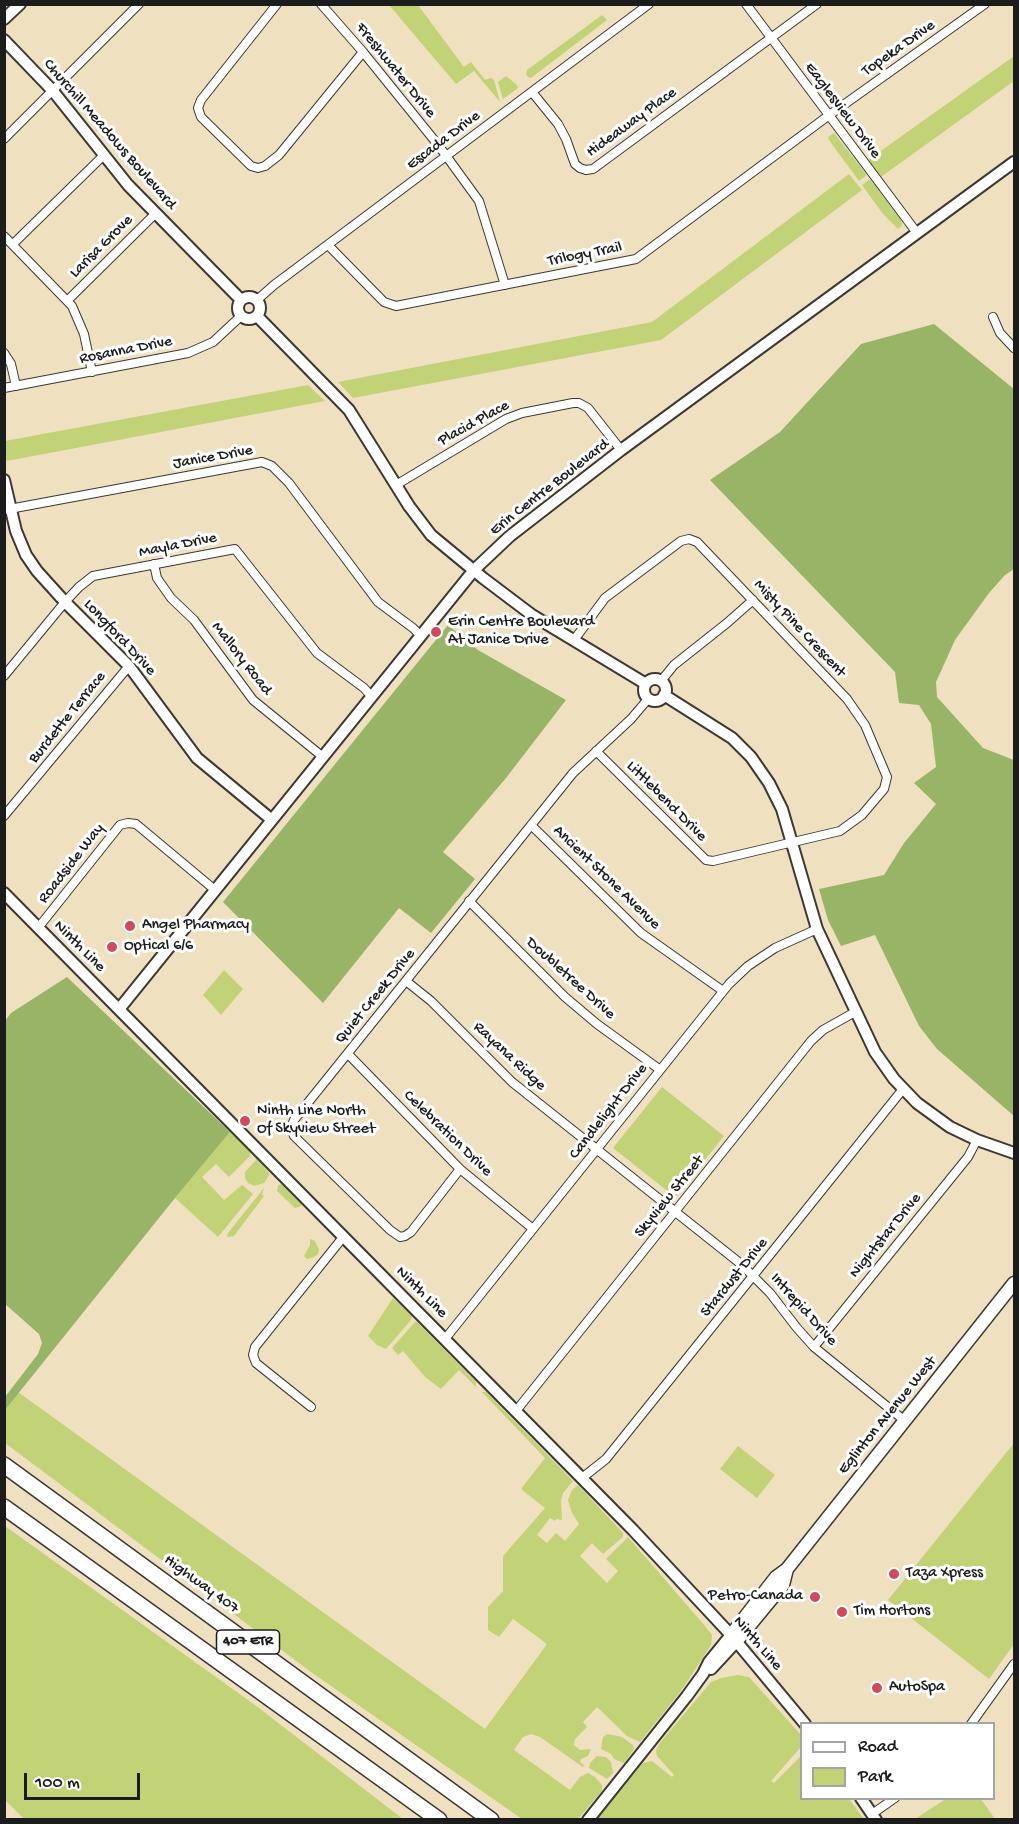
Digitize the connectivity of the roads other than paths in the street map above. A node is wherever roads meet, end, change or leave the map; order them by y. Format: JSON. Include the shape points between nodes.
{"nodes":[{"id":1,"x":20,"y":4,"type":"edge"},
{"id":2,"x":139,"y":4,"type":"edge"},
{"id":3,"x":277,"y":4,"type":"edge"},
{"id":4,"x":321,"y":4,"type":"edge"},
{"id":5,"x":649,"y":4,"type":"edge"},
{"id":6,"x":746,"y":4,"type":"edge"},
{"id":7,"x":817,"y":4,"type":"edge"},
{"id":8,"x":985,"y":4,"type":"edge"},
{"id":9,"x":4,"y":19,"type":"edge"},
{"id":10,"x":771,"y":37,"type":"junction"},
{"id":11,"x":4,"y":40,"type":"edge"},
{"id":12,"x":363,"y":52,"type":"junction"},
{"id":13,"x":53,"y":91,"type":"junction"},
{"id":14,"x":532,"y":92,"type":"junction"},
{"id":15,"x":828,"y":116,"type":"junction"},
{"id":16,"x":4,"y":139,"type":"edge"},
{"id":17,"x":104,"y":155,"type":"junction"},
{"id":18,"x":447,"y":156,"type":"junction"},
{"id":19,"x":1014,"y":163,"type":"edge"},
{"id":20,"x":156,"y":213,"type":"junction"},
{"id":21,"x":917,"y":233,"type":"junction"},
{"id":22,"x":4,"y":236,"type":"edge"},
{"id":23,"x":13,"y":244,"type":"junction"},
{"id":24,"x":328,"y":245,"type":"junction"},
{"id":25,"x":506,"y":285,"type":"junction"},
{"id":26,"x":68,"y":300,"type":"junction"},
{"id":27,"x":241,"y":300,"type":"junction"},
{"id":28,"x":256,"y":300,"type":"junction"},
{"id":29,"x":241,"y":316,"type":"junction"},
{"id":30,"x":257,"y":316,"type":"junction"},
{"id":31,"x":993,"y":316,"type":"dead end"},
{"id":32,"x":1014,"y":348,"type":"edge"},
{"id":33,"x":4,"y":353,"type":"edge"},
{"id":34,"x":92,"y":372,"type":"junction"},
{"id":35,"x":16,"y":386,"type":"junction"},
{"id":36,"x":4,"y":388,"type":"edge"},
{"id":37,"x":621,"y":450,"type":"junction"},
{"id":38,"x":4,"y":480,"type":"edge"},
{"id":39,"x":396,"y":485,"type":"junction"},
{"id":40,"x":8,"y":510,"type":"edge"},
{"id":41,"x":154,"y":564,"type":"junction"},
{"id":42,"x":474,"y":570,"type":"junction"},
{"id":43,"x":753,"y":600,"type":"junction"},
{"id":44,"x":65,"y":602,"type":"junction"},
{"id":45,"x":421,"y":636,"type":"junction"},
{"id":46,"x":574,"y":640,"type":"junction"},
{"id":47,"x":129,"y":666,"type":"junction"},
{"id":48,"x":4,"y":676,"type":"edge"},
{"id":49,"x":663,"y":680,"type":"junction"},
{"id":50,"x":646,"y":684,"type":"junction"},
{"id":51,"x":664,"y":695,"type":"junction"},
{"id":52,"x":372,"y":697,"type":"junction"},
{"id":53,"x":648,"y":699,"type":"junction"},
{"id":54,"x":596,"y":751,"type":"junction"},
{"id":55,"x":323,"y":757,"type":"junction"},
{"id":56,"x":4,"y":816,"type":"edge"},
{"id":57,"x":272,"y":820,"type":"junction"},
{"id":58,"x":531,"y":825,"type":"junction"},
{"id":59,"x":792,"y":843,"type":"junction"},
{"id":60,"x":215,"y":890,"type":"junction"},
{"id":61,"x":4,"y":893,"type":"edge"},
{"id":62,"x":469,"y":901,"type":"junction"},
{"id":63,"x":38,"y":927,"type":"junction"},
{"id":64,"x":817,"y":929,"type":"junction"},
{"id":65,"x":406,"y":981,"type":"junction"},
{"id":66,"x":723,"y":991,"type":"junction"},
{"id":67,"x":120,"y":1008,"type":"junction"},
{"id":68,"x":855,"y":1012,"type":"junction"},
{"id":69,"x":348,"y":1054,"type":"junction"},
{"id":70,"x":660,"y":1070,"type":"junction"},
{"id":71,"x":903,"y":1089,"type":"junction"},
{"id":72,"x":977,"y":1140,"type":"junction"},
{"id":73,"x":597,"y":1149,"type":"junction"},
{"id":74,"x":1014,"y":1153,"type":"edge"},
{"id":75,"x":460,"y":1169,"type":"junction"},
{"id":76,"x":675,"y":1212,"type":"junction"},
{"id":77,"x":533,"y":1229,"type":"junction"},
{"id":78,"x":344,"y":1236,"type":"junction"},
{"id":79,"x":753,"y":1276,"type":"junction"},
{"id":80,"x":1014,"y":1283,"type":"edge"},
{"id":81,"x":445,"y":1340,"type":"junction"},
{"id":82,"x":814,"y":1347,"type":"junction"},
{"id":83,"x":311,"y":1407,"type":"dead end"},
{"id":84,"x":516,"y":1411,"type":"junction"},
{"id":85,"x":905,"y":1421,"type":"junction"},
{"id":86,"x":4,"y":1465,"type":"edge"},
{"id":87,"x":582,"y":1478,"type":"junction"},
{"id":88,"x":4,"y":1507,"type":"edge"},
{"id":89,"x":734,"y":1638,"type":"junction"},
{"id":90,"x":1013,"y":1669,"type":"edge"},
{"id":91,"x":803,"y":1722,"type":"edge"},
{"id":92,"x":973,"y":1722,"type":"edge"},
{"id":93,"x":862,"y":1800,"type":"edge"},
{"id":94,"x":893,"y":1800,"type":"edge"},
{"id":95,"x":416,"y":1803,"type":"junction"},
{"id":96,"x":874,"y":1817,"type":"edge"},
{"id":97,"x":428,"y":1820,"type":"edge"},
{"id":98,"x":439,"y":1820,"type":"edge"},
{"id":99,"x":491,"y":1820,"type":"edge"},
{"id":100,"x":588,"y":1820,"type":"edge"}],
"edges":[{"from":1,"to":9,"type":"street"},
{"from":2,"to":13,"type":"street"},
{"from":3,"to":12,"type":"street","via":[[198,108],[201,117],[251,166],[265,166],[279,155]]},
{"from":4,"to":12,"type":"street","name":"Freshwater Drive"},
{"from":5,"to":14,"type":"street","name":"Escada Drive"},
{"from":6,"to":10,"type":"street","name":"Eaglesview Drive"},
{"from":7,"to":10,"type":"street"},
{"from":8,"to":15,"type":"street","name":"Topeka Drive"},
{"from":10,"to":14,"type":"street","name":"Hideaway Place","via":[[593,169],[575,164],[562,131]]},
{"from":10,"to":15,"type":"street","name":"Eaglesview Drive"},
{"from":11,"to":13,"type":"street","name":"Churchill Meadows Boulevard"},
{"from":12,"to":18,"type":"street","name":"Freshwater Drive"},
{"from":13,"to":16,"type":"street"},
{"from":13,"to":17,"type":"street","name":"Churchill Meadows Boulevard"},
{"from":14,"to":18,"type":"street","name":"Escada Drive"},
{"from":15,"to":21,"type":"street","name":"Eaglesview Drive"},
{"from":15,"to":25,"type":"street","name":"Trilogy Trail","via":[[636,259]]},
{"from":17,"to":20,"type":"street","name":"Churchill Meadows Boulevard"},
{"from":17,"to":23,"type":"street"},
{"from":18,"to":24,"type":"street","name":"Escada Drive"},
{"from":18,"to":25,"type":"street","name":"Freshwater Drive","via":[[479,201]]},
{"from":19,"to":21,"type":"street","name":"Erin Centre Boulevard"},
{"from":20,"to":26,"type":"street","name":"Larisa Grove"},
{"from":20,"to":27,"type":"street","name":"Churchill Meadows Boulevard"},
{"from":21,"to":37,"type":"street","name":"Erin Centre Boulevard"},
{"from":22,"to":23,"type":"street"},
{"from":23,"to":26,"type":"street"},
{"from":24,"to":25,"type":"street","name":"Trilogy Trail","via":[[384,302],[393,306]]},
{"from":24,"to":28,"type":"street","name":"Escada Drive"},
{"from":26,"to":34,"type":"street","via":[[84,334]]},
{"from":27,"to":28,"type":"street"},
{"from":27,"to":29,"type":"street","via":[[237,308]]},
{"from":28,"to":30,"type":"street","via":[[260,306]]},
{"from":29,"to":30,"type":"street"},
{"from":29,"to":34,"type":"street","name":"Rosanna Drive","via":[[219,337],[197,350]]},
{"from":30,"to":39,"type":"street","via":[[349,410]]},
{"from":31,"to":32,"type":"street","via":[[1000,333]]},
{"from":33,"to":35,"type":"street"},
{"from":34,"to":35,"type":"street","name":"Rosanna Drive"},
{"from":35,"to":36,"type":"street","name":"Rosanna Drive"},
{"from":37,"to":39,"type":"street","name":"Placid Place","via":[[588,408],[579,403],[506,419]]},
{"from":37,"to":42,"type":"street","name":"Erin Centre Boulevard","via":[[510,536]]},
{"from":38,"to":40,"type":"street","name":"Longford Drive"},
{"from":39,"to":42,"type":"street","via":[[431,535]]},
{"from":40,"to":44,"type":"street","name":"Longford Drive","via":[[26,555]]},
{"from":40,"to":45,"type":"street","name":"Janice Drive","via":[[262,462],[273,466],[289,483],[378,602]]},
{"from":41,"to":44,"type":"street","name":"Mayla Drive","via":[[93,576]]},
{"from":41,"to":52,"type":"street","name":"Mayla Drive","via":[[235,549],[317,653]]},
{"from":41,"to":55,"type":"street","name":"Mallory Road","via":[[157,578],[171,598],[194,620],[253,700]]},
{"from":42,"to":45,"type":"street","name":"Erin Centre Boulevard"},
{"from":42,"to":46,"type":"street","via":[[532,615]]},
{"from":43,"to":46,"type":"street","name":"Misty Pine Crescent","via":[[697,542],[689,539],[605,598]]},
{"from":43,"to":49,"type":"street","via":[[674,665]]},
{"from":43,"to":59,"type":"street","name":"Misty Pine Crescent","via":[[852,705],[887,777],[884,789],[850,826],[828,836]]},
{"from":44,"to":47,"type":"street","name":"Longford Drive"},
{"from":44,"to":48,"type":"street","name":"Mayla Drive"},
{"from":45,"to":52,"type":"street","name":"Erin Centre Boulevard"},
{"from":46,"to":50,"type":"street"},
{"from":47,"to":56,"type":"street","name":"Burdette Terrace"},
{"from":47,"to":57,"type":"street","name":"Longford Drive","via":[[197,758]]},
{"from":49,"to":50,"type":"street"},
{"from":49,"to":51,"type":"street"},
{"from":50,"to":53,"type":"street","via":[[644,692]]},
{"from":51,"to":53,"type":"street","via":[[656,701]]},
{"from":51,"to":59,"type":"street","via":[[714,725],[751,757],[775,795]]},
{"from":52,"to":55,"type":"street","name":"Erin Centre Boulevard"},
{"from":53,"to":54,"type":"street","name":"Quiet Creek Drive"},
{"from":54,"to":58,"type":"street","name":"Quiet Creek Drive"},
{"from":54,"to":59,"type":"street","name":"Littlebend Drive","via":[[706,860]]},
{"from":55,"to":57,"type":"street","name":"Erin Centre Boulevard"},
{"from":57,"to":60,"type":"street","name":"Erin Centre Boulevard"},
{"from":58,"to":62,"type":"street","name":"Quiet Creek Drive"},
{"from":58,"to":66,"type":"street","name":"Ancient Stone Avenue","via":[[641,933]]},
{"from":59,"to":64,"type":"street"},
{"from":60,"to":63,"type":"street","name":"Roadside Way","via":[[136,824],[128,823],[120,825]]},
{"from":60,"to":67,"type":"street","name":"Erin Centre Boulevard"},
{"from":61,"to":63,"type":"street","name":"Ninth Line"},
{"from":62,"to":65,"type":"street","name":"Quiet Creek Drive"},
{"from":62,"to":70,"type":"street","name":"Doubletree Drive","via":[[565,997]]},
{"from":63,"to":67,"type":"street","name":"Ninth Line"},
{"from":64,"to":66,"type":"street","name":"Candlelight Drive","via":[[762,956]]},
{"from":64,"to":68,"type":"street"},
{"from":65,"to":69,"type":"street","name":"Quiet Creek Drive"},
{"from":65,"to":73,"type":"street","name":"Rayana Ridge","via":[[512,1082]]},
{"from":66,"to":70,"type":"street","name":"Candlelight Drive"},
{"from":67,"to":78,"type":"street","name":"Ninth Line"},
{"from":68,"to":71,"type":"street","via":[[875,1052]]},
{"from":68,"to":76,"type":"street","name":"Skyview Street","via":[[811,1041]]},
{"from":69,"to":75,"type":"street","name":"Celebration Drive"},
{"from":69,"to":75,"type":"street","name":"Quiet Creek Drive","via":[[294,1120],[294,1136],[400,1237],[411,1232]]},
{"from":70,"to":73,"type":"street","name":"Candlelight Drive"},
{"from":71,"to":72,"type":"street","via":[[936,1118]]},
{"from":71,"to":79,"type":"street","name":"Stardust Drive"},
{"from":72,"to":74,"type":"street"},
{"from":72,"to":82,"type":"street","name":"Nightstar Drive"},
{"from":73,"to":76,"type":"street","name":"Intrepid Drive"},
{"from":73,"to":77,"type":"street","name":"Candlelight Drive"},
{"from":75,"to":77,"type":"street","name":"Celebration Drive"},
{"from":76,"to":79,"type":"street","name":"Intrepid Drive"},
{"from":76,"to":84,"type":"street","name":"Skyview Street"},
{"from":77,"to":81,"type":"street","name":"Candlelight Drive"},
{"from":78,"to":81,"type":"street","name":"Ninth Line"},
{"from":78,"to":83,"type":"street","via":[[255,1347],[253,1355],[256,1363]]},
{"from":79,"to":82,"type":"street","name":"Intrepid Drive"},
{"from":79,"to":87,"type":"street","name":"Stardust Drive","via":[[606,1460]]},
{"from":80,"to":85,"type":"main road","name":"Eglinton Avenue West"},
{"from":81,"to":84,"type":"street","name":"Ninth Line"},
{"from":82,"to":85,"type":"street","name":"Intrepid Drive"},
{"from":84,"to":87,"type":"street","name":"Ninth Line"},
{"from":85,"to":89,"type":"main road","name":"Eglinton Avenue West","via":[[787,1569],[776,1577]]},
{"from":86,"to":99,"type":"highway","name":"Highway 407","number":"407 ETR"},
{"from":87,"to":89,"type":"street","name":"Ninth Line"},
{"from":88,"to":95,"type":"highway","number":"407 ETR"},
{"from":89,"to":91,"type":"street","name":"Ninth Line"},
{"from":89,"to":100,"type":"street","name":"Eglinton Avenue West","via":[[709,1662]]},
{"from":90,"to":92,"type":"street"},
{"from":93,"to":96,"type":"street"},
{"from":94,"to":96,"type":"street"},
{"from":95,"to":97,"type":"highway"},
{"from":95,"to":98,"type":"highway","number":"407 ETR"}]}
